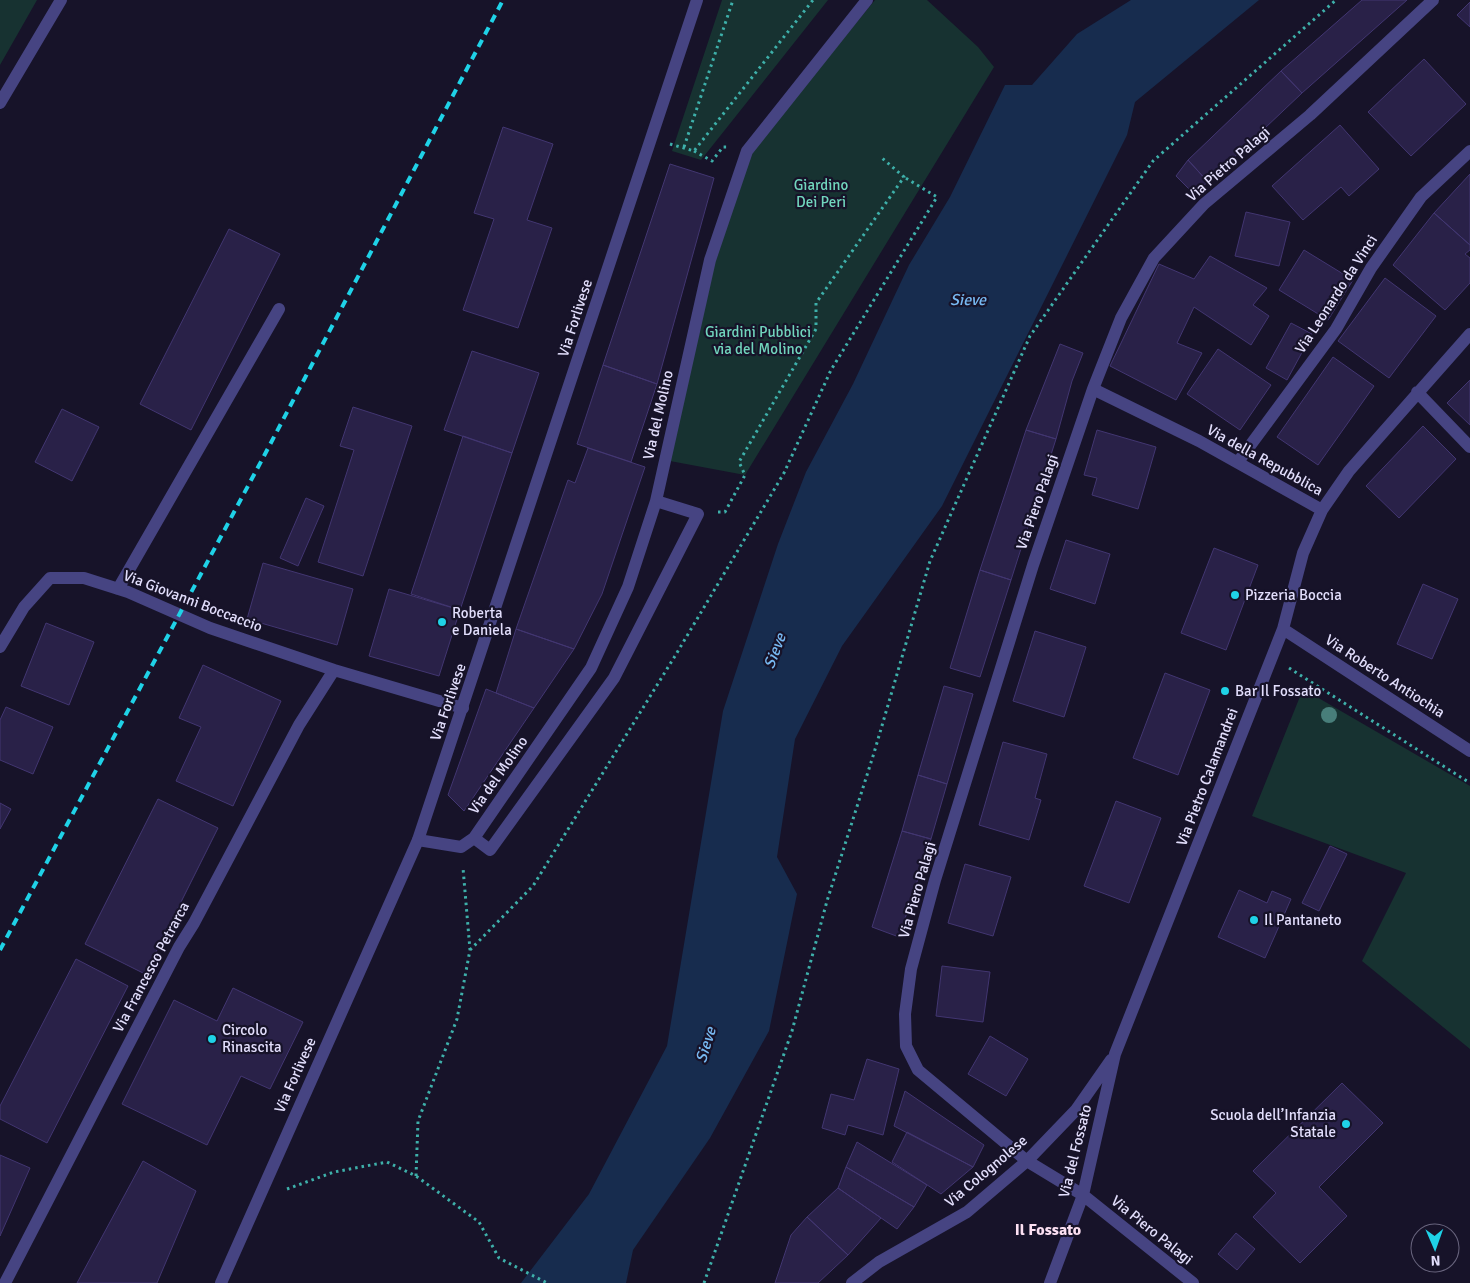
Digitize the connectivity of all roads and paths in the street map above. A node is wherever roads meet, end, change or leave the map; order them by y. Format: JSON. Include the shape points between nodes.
{"nodes":[{"id":1,"x":61,"y":0,"type":"edge"},
{"id":2,"x":697,"y":0,"type":"edge"},
{"id":3,"x":733,"y":0,"type":"edge"},
{"id":4,"x":813,"y":0,"type":"edge"},
{"id":5,"x":867,"y":0,"type":"edge"},
{"id":6,"x":1336,"y":0,"type":"edge"},
{"id":7,"x":1433,"y":0,"type":"edge"},
{"id":8,"x":0,"y":103,"type":"edge"},
{"id":9,"x":651,"y":139,"type":"junction"},
{"id":10,"x":684,"y":147,"type":"junction"},
{"id":11,"x":694,"y":151,"type":"junction"},
{"id":12,"x":747,"y":151,"type":"junction"},
{"id":13,"x":1470,"y":151,"type":"edge"},
{"id":14,"x":882,"y":158,"type":"dead end"},
{"id":15,"x":904,"y":177,"type":"junction"},
{"id":16,"x":279,"y":310,"type":"dead end"},
{"id":17,"x":1470,"y":334,"type":"edge"},
{"id":18,"x":1093,"y":389,"type":"junction"},
{"id":19,"x":1417,"y":392,"type":"junction"},
{"id":20,"x":1470,"y":447,"type":"edge"},
{"id":21,"x":1238,"y":462,"type":"junction"},
{"id":22,"x":656,"y":500,"type":"junction"},
{"id":23,"x":1322,"y":510,"type":"junction"},
{"id":24,"x":698,"y":514,"type":"junction"},
{"id":25,"x":118,"y":589,"type":"junction"},
{"id":26,"x":1283,"y":629,"type":"junction"},
{"id":27,"x":0,"y":647,"type":"edge"},
{"id":28,"x":1272,"y":657,"type":"junction"},
{"id":29,"x":334,"y":670,"type":"junction"},
{"id":30,"x":463,"y":708,"type":"junction"},
{"id":31,"x":1470,"y":751,"type":"edge"},
{"id":32,"x":1470,"y":783,"type":"edge"},
{"id":33,"x":474,"y":838,"type":"junction"},
{"id":34,"x":418,"y":840,"type":"junction"},
{"id":35,"x":461,"y":847,"type":"junction"},
{"id":36,"x":470,"y":950,"type":"junction"},
{"id":37,"x":1116,"y":1054,"type":"junction"},
{"id":38,"x":1027,"y":1161,"type":"junction"},
{"id":39,"x":416,"y":1176,"type":"junction"},
{"id":40,"x":1083,"y":1195,"type":"junction"},
{"id":41,"x":257,"y":1199,"type":"junction"},
{"id":42,"x":5,"y":1283,"type":"edge"},
{"id":43,"x":221,"y":1283,"type":"edge"},
{"id":44,"x":547,"y":1283,"type":"edge"},
{"id":45,"x":704,"y":1283,"type":"edge"},
{"id":46,"x":852,"y":1283,"type":"edge"},
{"id":47,"x":1050,"y":1283,"type":"edge"},
{"id":48,"x":1193,"y":1283,"type":"edge"}],
"edges":[{"from":1,"to":8,"type":"street"},
{"from":2,"to":9,"type":"street","name":"Via Forlivese"},
{"from":3,"to":10,"type":"path"},
{"from":4,"to":11,"type":"path"},
{"from":5,"to":12,"type":"street","name":"Via del Molino"},
{"from":6,"to":45,"type":"path","via":[[1153,161],[1030,336],[930,562],[827,901],[792,1031]]},
{"from":7,"to":18,"type":"street","name":"Via Pietro Palagi","via":[[1310,115],[1204,204],[1154,258],[1121,318]]},
{"from":9,"to":10,"type":"path"},
{"from":9,"to":30,"type":"street","name":"Via Forlivese"},
{"from":10,"to":11,"type":"path"},
{"from":11,"to":12,"type":"path","via":[[712,161],[723,147]]},
{"from":12,"to":22,"type":"street","name":"Via del Molino","via":[[710,260]]},
{"from":13,"to":21,"type":"street","name":"Via Leonardo da Vinci","via":[[1421,197],[1372,268],[1336,329]]},
{"from":14,"to":15,"type":"path"},
{"from":15,"to":24,"type":"path","via":[[816,303],[816,329],[739,462],[745,475],[725,512]]},
{"from":15,"to":36,"type":"path","via":[[936,197],[831,370],[784,473],[533,886]]},
{"from":16,"to":25,"type":"street"},
{"from":17,"to":19,"type":"street","name":"Via della Repubblica"},
{"from":18,"to":21,"type":"street","name":"Via della Repubblica"},
{"from":18,"to":38,"type":"street","name":"Via Piero Palagi","via":[[1033,565],[935,880],[911,969],[905,1014],[906,1046],[918,1070]]},
{"from":19,"to":20,"type":"street"},
{"from":19,"to":23,"type":"street","name":"Via della Repubblica","via":[[1349,471]]},
{"from":21,"to":23,"type":"street","name":"Via della Repubblica"},
{"from":22,"to":24,"type":"street"},
{"from":22,"to":33,"type":"street","name":"Via del Molino","via":[[628,587],[591,668]]},
{"from":23,"to":26,"type":"street","name":"Via Pietro Calamandrei","via":[[1303,553]]},
{"from":24,"to":33,"type":"street","via":[[614,678],[490,850]]},
{"from":25,"to":27,"type":"street","name":"Via Giovanni Boccaccio","via":[[84,578],[50,578],[24,606]]},
{"from":25,"to":29,"type":"street","name":"Via Giovanni Boccaccio","via":[[210,628]]},
{"from":26,"to":28,"type":"street","name":"Via Pietro Calamandrei"},
{"from":26,"to":31,"type":"street","name":"Via Roberto Antiochia"},
{"from":28,"to":32,"type":"path"},
{"from":28,"to":37,"type":"street","name":"Via Pietro Calamandrei"},
{"from":29,"to":30,"type":"street","name":"Via Giovanni Boccaccio"},
{"from":29,"to":42,"type":"street","name":"Via Francesco Petrarca","via":[[299,725],[179,947]]},
{"from":30,"to":34,"type":"street","name":"Via Forlivese"},
{"from":33,"to":35,"type":"street"},
{"from":34,"to":35,"type":"street"},
{"from":34,"to":41,"type":"street","name":"Via Forlivese"},
{"from":35,"to":36,"type":"path"},
{"from":36,"to":39,"type":"path","via":[[457,1019],[418,1121]]},
{"from":37,"to":38,"type":"street","name":"Via Colognolese","via":[[1076,1110]]},
{"from":37,"to":40,"type":"street","name":"Via del Fossato"},
{"from":38,"to":40,"type":"street","name":"Via Piero Palagi"},
{"from":38,"to":46,"type":"street","name":"Via Colognolese","via":[[967,1212],[879,1262]]},
{"from":39,"to":41,"type":"path","via":[[387,1162],[334,1172]]},
{"from":39,"to":44,"type":"path","via":[[479,1222],[499,1258]]},
{"from":40,"to":47,"type":"street","name":"Via del Fossato"},
{"from":40,"to":48,"type":"street","name":"Via Piero Palagi"},
{"from":41,"to":43,"type":"street","name":"Via Forlivese"}]}
